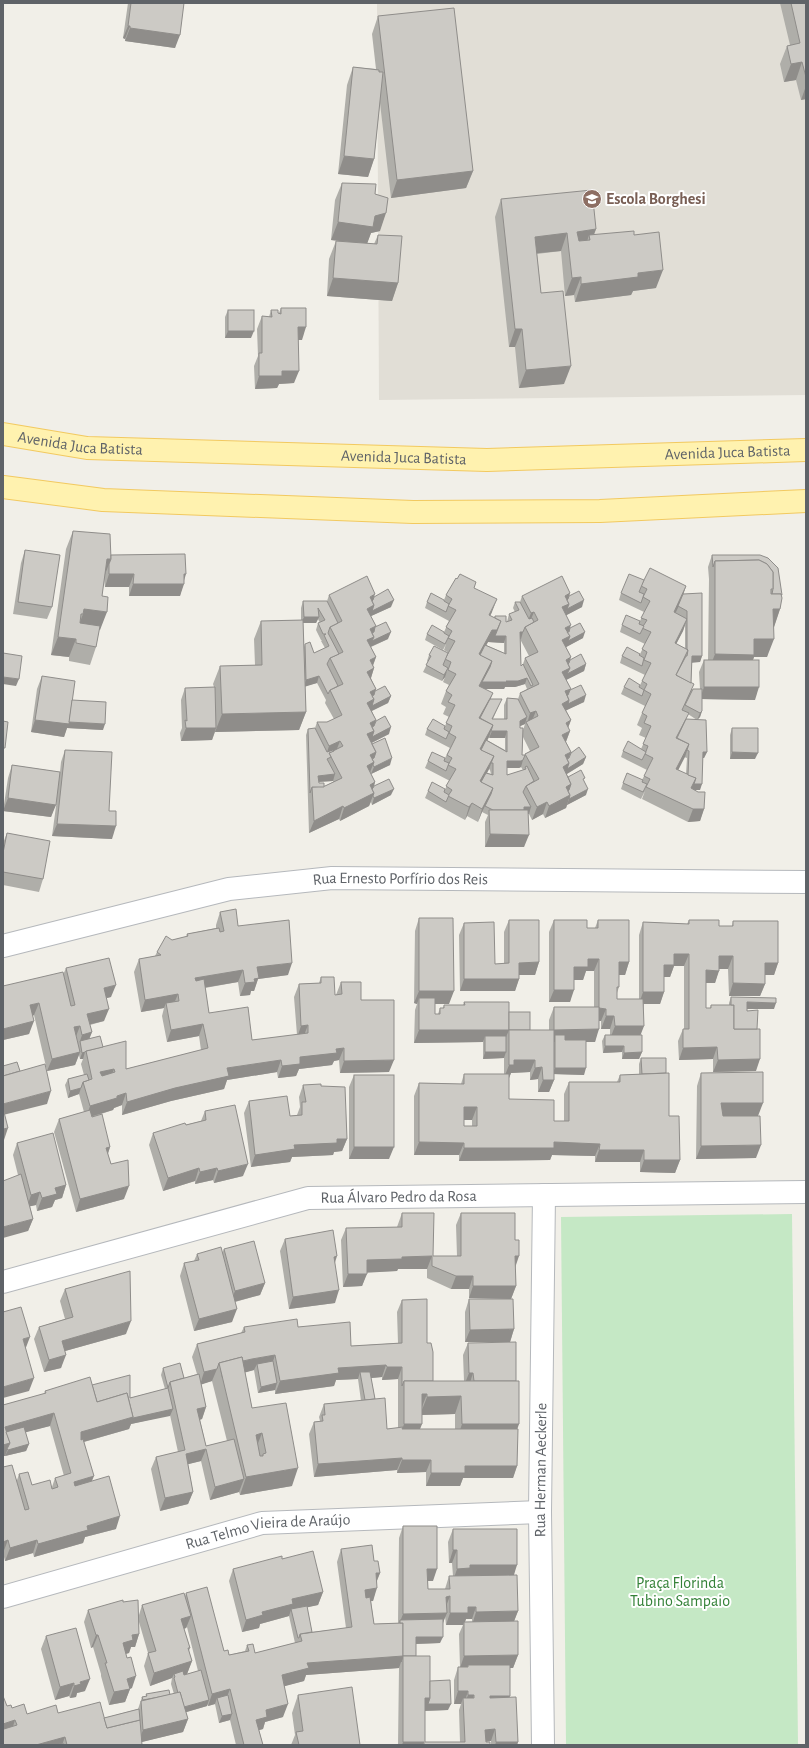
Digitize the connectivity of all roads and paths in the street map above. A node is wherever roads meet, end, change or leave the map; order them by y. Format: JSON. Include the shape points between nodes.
{"nodes":[{"id":1,"x":3,"y":434,"type":"edge"},
{"id":2,"x":806,"y":450,"type":"edge"},
{"id":3,"x":3,"y":487,"type":"edge"},
{"id":4,"x":806,"y":500,"type":"edge"},
{"id":5,"x":806,"y":882,"type":"edge"},
{"id":6,"x":3,"y":946,"type":"edge"},
{"id":7,"x":806,"y":1192,"type":"edge"},
{"id":8,"x":544,"y":1195,"type":"junction"},
{"id":9,"x":3,"y":1282,"type":"edge"},
{"id":10,"x":540,"y":1512,"type":"junction"},
{"id":11,"x":3,"y":1597,"type":"edge"},
{"id":12,"x":543,"y":1745,"type":"edge"}],
"edges":[{"from":1,"to":2,"type":"main road","name":"Avenida Juca Batista","via":[[87,448],[487,460]]},
{"from":3,"to":4,"type":"main road","via":[[103,500],[413,512],[600,511]]},
{"from":5,"to":6,"type":"street","name":"Rua Ernesto Porfírio dos Reis","via":[[332,878],[229,889]]},
{"from":7,"to":8,"type":"street","name":"Rua Álvaro Pedro da Rosa"},
{"from":8,"to":9,"type":"street","name":"Rua Álvaro Pedro da Rosa","via":[[308,1198]]},
{"from":8,"to":10,"type":"street","name":"Rua Herman Aeckerle"},
{"from":10,"to":11,"type":"street","name":"Rua Telmo Vieira de Araújo","via":[[262,1523]]},
{"from":10,"to":12,"type":"street","name":"Rua Herman Aeckerle"}]}
